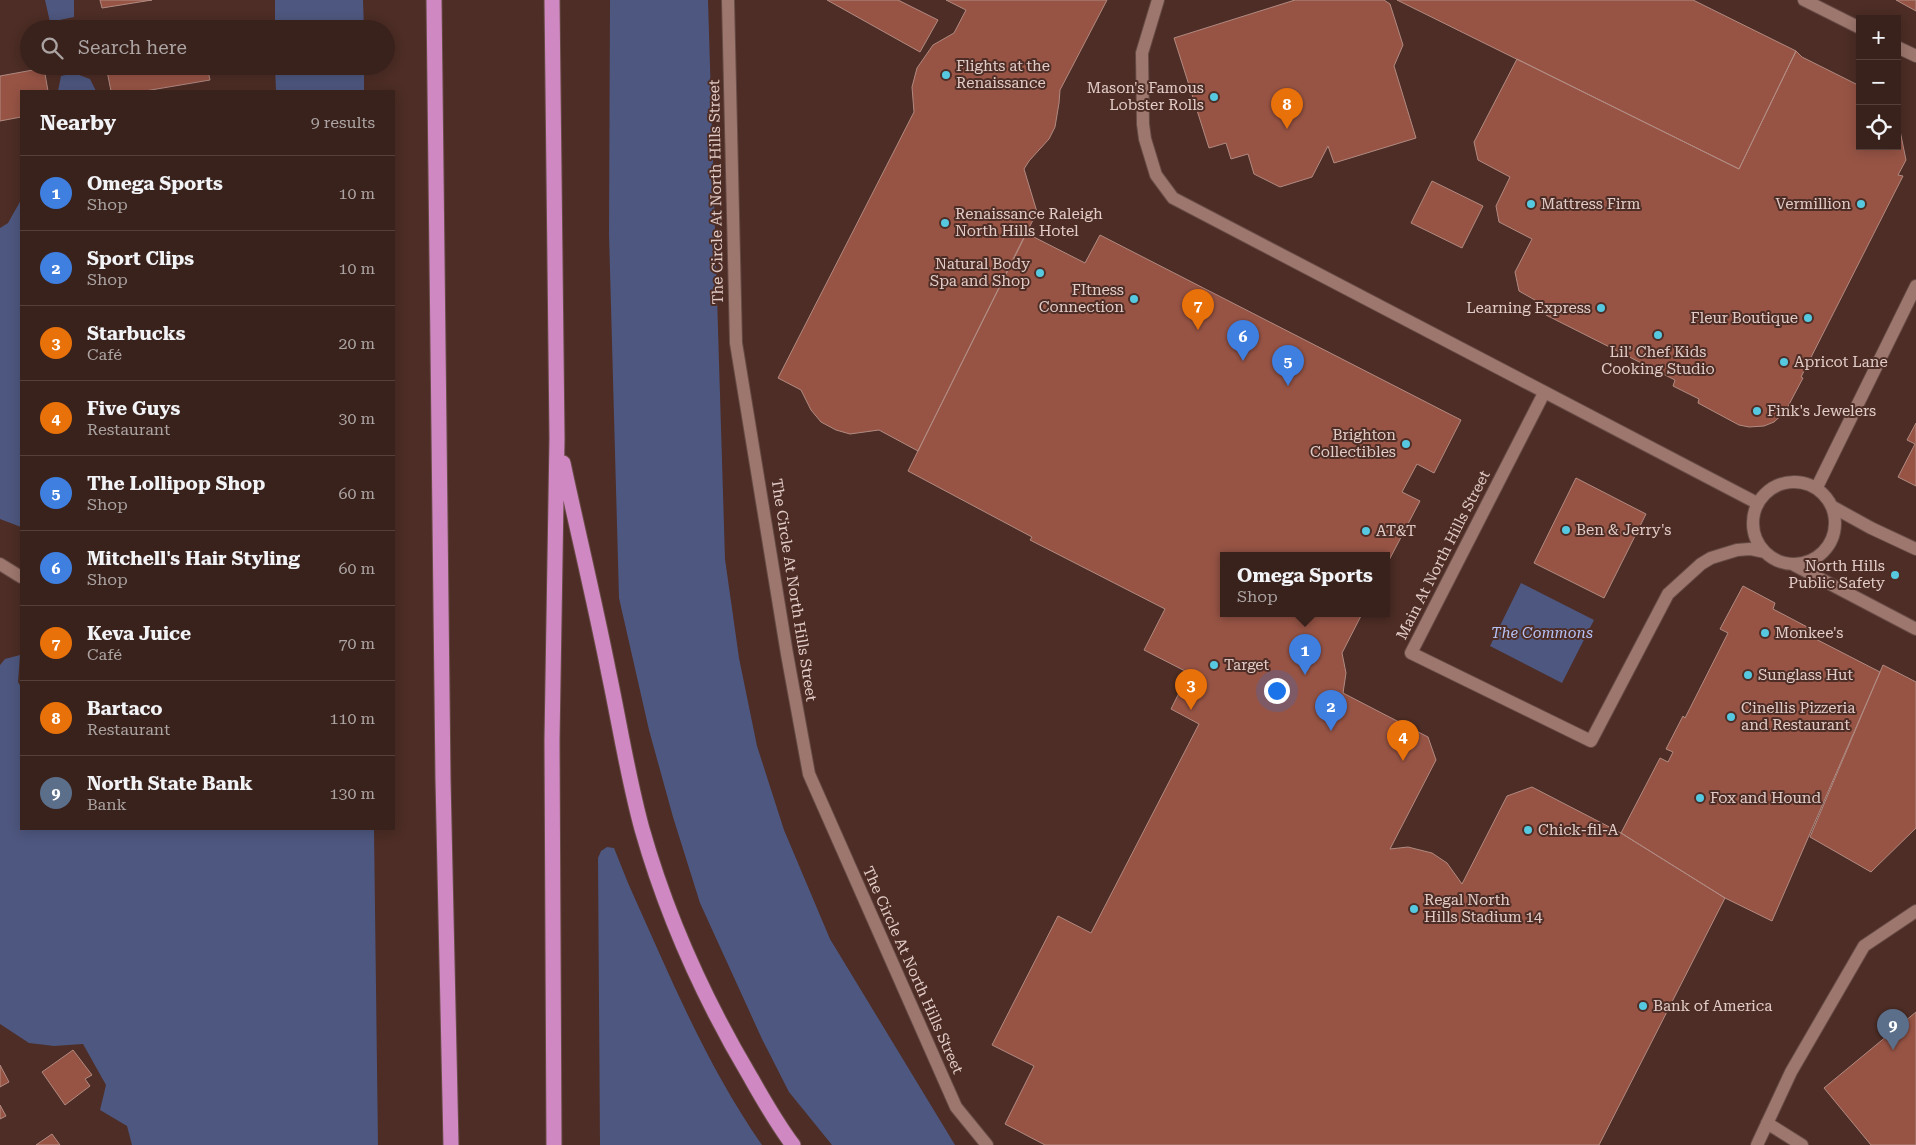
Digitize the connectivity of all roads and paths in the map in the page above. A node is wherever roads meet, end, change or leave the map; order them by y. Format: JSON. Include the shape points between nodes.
{"nodes":[{"id":1,"x":434,"y":0,"type":"edge"},
{"id":2,"x":552,"y":0,"type":"edge"},
{"id":3,"x":728,"y":0,"type":"edge"},
{"id":4,"x":1158,"y":0,"type":"edge"},
{"id":5,"x":1804,"y":0,"type":"edge"},
{"id":6,"x":1856,"y":26,"type":"edge"},
{"id":7,"x":1901,"y":49,"type":"edge"},
{"id":8,"x":1916,"y":56,"type":"edge"},
{"id":9,"x":1916,"y":286,"type":"edge"},
{"id":10,"x":1544,"y":393,"type":"junction"},
{"id":11,"x":557,"y":438,"type":"junction"},
{"id":12,"x":1816,"y":487,"type":"junction"},
{"id":13,"x":1757,"y":504,"type":"junction"},
{"id":14,"x":1833,"y":507,"type":"junction"},
{"id":15,"x":1916,"y":549,"type":"edge"},
{"id":16,"x":1764,"y":552,"type":"junction"},
{"id":17,"x":0,"y":564,"type":"edge"},
{"id":18,"x":1794,"y":565,"type":"junction"},
{"id":19,"x":20,"y":576,"type":"edge"},
{"id":20,"x":1916,"y":629,"type":"edge"},
{"id":21,"x":1916,"y":911,"type":"edge"},
{"id":22,"x":1767,"y":1123,"type":"junction"},
{"id":23,"x":451,"y":1145,"type":"edge"},
{"id":24,"x":554,"y":1145,"type":"edge"},
{"id":25,"x":793,"y":1145,"type":"edge"},
{"id":26,"x":987,"y":1145,"type":"edge"},
{"id":27,"x":1757,"y":1145,"type":"edge"},
{"id":28,"x":1802,"y":1145,"type":"edge"}],
"edges":[{"from":1,"to":23,"type":"highway","via":[[443,779]]},
{"from":2,"to":11,"type":"highway"},
{"from":3,"to":26,"type":"street","name":"The Circle At North Hills Street","via":[[736,343],[809,774],[956,1107]]},
{"from":4,"to":10,"type":"street","via":[[1142,53],[1143,124],[1156,176],[1174,198]]},
{"from":5,"to":6,"type":"street"},
{"from":7,"to":8,"type":"street"},
{"from":9,"to":12,"type":"street"},
{"from":10,"to":13,"type":"street"},
{"from":10,"to":16,"type":"street","name":"Main At North Hills Street","via":[[1411,653],[1591,741],[1668,594],[1711,558],[1737,550]]},
{"from":11,"to":24,"type":"highway","via":[[552,740]]},
{"from":11,"to":25,"type":"highway","via":[[625,759],[642,829],[667,907],[698,982],[742,1064]]},
{"from":12,"to":13,"type":"street","via":[[1804,482],[1783,483],[1766,492]]},
{"from":12,"to":14,"type":"street"},
{"from":13,"to":16,"type":"street","via":[[1753,529],[1756,542]]},
{"from":14,"to":15,"type":"street"},
{"from":14,"to":18,"type":"street","via":[[1836,521],[1828,547],[1807,563]]},
{"from":16,"to":18,"type":"street","name":"Main At North Hills Street","via":[[1783,564]]},
{"from":17,"to":19,"type":"street"},
{"from":18,"to":20,"type":"street","name":"Main At North Hills Street"},
{"from":21,"to":22,"type":"street","via":[[1864,946],[1794,1066]]},
{"from":22,"to":27,"type":"street"},
{"from":22,"to":28,"type":"street"}]}
